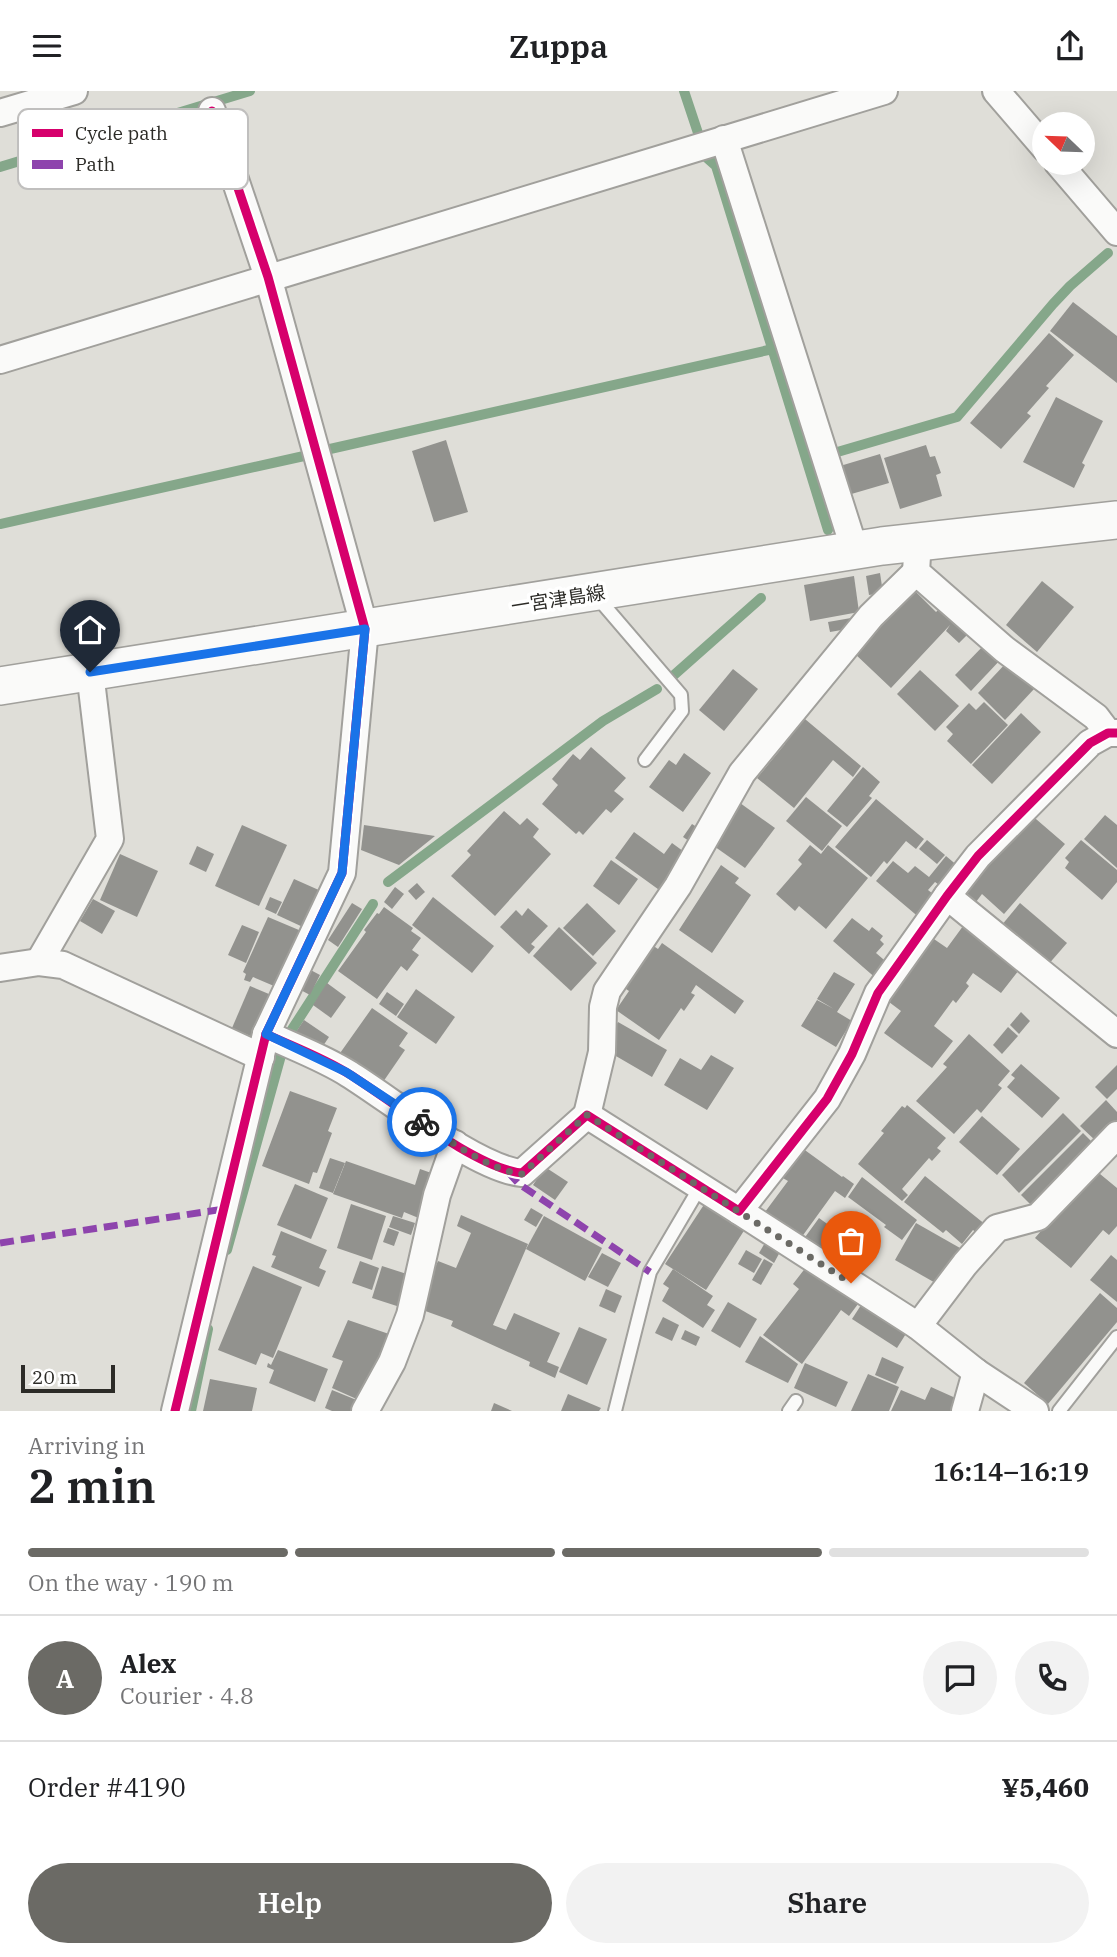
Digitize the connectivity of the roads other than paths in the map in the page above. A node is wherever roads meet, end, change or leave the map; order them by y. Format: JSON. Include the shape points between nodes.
{"nodes":[{"id":1,"x":74,"y":91,"type":"edge"},
{"id":2,"x":884,"y":91,"type":"edge"},
{"id":3,"x":996,"y":91,"type":"edge"},
{"id":4,"x":1020,"y":103,"type":"edge"},
{"id":5,"x":0,"y":113,"type":"edge"},
{"id":6,"x":1032,"y":125,"type":"edge"},
{"id":7,"x":724,"y":139,"type":"junction"},
{"id":8,"x":1068,"y":175,"type":"edge"},
{"id":9,"x":238,"y":189,"type":"edge"},
{"id":10,"x":1117,"y":232,"type":"edge"},
{"id":11,"x":268,"y":277,"type":"junction"},
{"id":12,"x":0,"y":360,"type":"edge"},
{"id":13,"x":1117,"y":520,"type":"edge"},
{"id":14,"x":856,"y":551,"type":"junction"},
{"id":15,"x":917,"y":557,"type":"junction"},
{"id":16,"x":593,"y":594,"type":"junction"},
{"id":17,"x":365,"y":629,"type":"junction"},
{"id":18,"x":90,"y":672,"type":"junction"},
{"id":19,"x":0,"y":686,"type":"edge"},
{"id":20,"x":1112,"y":733,"type":"edge"},
{"id":21,"x":645,"y":760,"type":"dead end"},
{"id":22,"x":947,"y":896,"type":"junction"},
{"id":23,"x":39,"y":962,"type":"junction"},
{"id":24,"x":0,"y":968,"type":"edge"},
{"id":25,"x":1117,"y":1034,"type":"edge"},
{"id":26,"x":264,"y":1045,"type":"junction"},
{"id":27,"x":587,"y":1115,"type":"junction"},
{"id":28,"x":1117,"y":1135,"type":"edge"},
{"id":29,"x":455,"y":1144,"type":"junction"},
{"id":30,"x":700,"y":1187,"type":"junction"},
{"id":31,"x":739,"y":1211,"type":"junction"},
{"id":32,"x":918,"y":1326,"type":"junction"},
{"id":33,"x":1117,"y":1337,"type":"edge"},
{"id":34,"x":976,"y":1372,"type":"junction"},
{"id":35,"x":175,"y":1411,"type":"edge"},
{"id":36,"x":365,"y":1411,"type":"edge"},
{"id":37,"x":615,"y":1411,"type":"edge"},
{"id":38,"x":965,"y":1411,"type":"edge"},
{"id":39,"x":1035,"y":1411,"type":"edge"},
{"id":40,"x":1059,"y":1411,"type":"edge"}],
"edges":[{"from":1,"to":5,"type":"street"},
{"from":2,"to":7,"type":"street"},
{"from":3,"to":4,"type":"street"},
{"from":4,"to":6,"type":"street"},
{"from":7,"to":11,"type":"street"},
{"from":7,"to":14,"type":"street"},
{"from":8,"to":10,"type":"street"},
{"from":9,"to":11,"type":"street"},
{"from":11,"to":12,"type":"street"},
{"from":11,"to":17,"type":"street"},
{"from":13,"to":15,"type":"main road","name":"一宮津島線"},
{"from":14,"to":15,"type":"main road","name":"一宮津島線"},
{"from":14,"to":16,"type":"main road","name":"一宮津島線"},
{"from":15,"to":20,"type":"street","via":[[1004,649]]},
{"from":15,"to":27,"type":"street","via":[[743,773],[678,886],[607,991],[601,1052]]},
{"from":16,"to":17,"type":"main road","name":"一宮津島線"},
{"from":16,"to":21,"type":"lane","via":[[681,695],[682,711]]},
{"from":17,"to":18,"type":"main road","name":"一宮津島線"},
{"from":17,"to":26,"type":"street","via":[[342,873]]},
{"from":18,"to":19,"type":"main road","name":"一宮津島線"},
{"from":18,"to":23,"type":"street","via":[[110,839]]},
{"from":20,"to":22,"type":"street","via":[[1090,743],[978,856]]},
{"from":22,"to":25,"type":"street"},
{"from":22,"to":31,"type":"street","via":[[878,993],[827,1099]]},
{"from":23,"to":24,"type":"street"},
{"from":23,"to":26,"type":"street","via":[[63,965]]},
{"from":26,"to":29,"type":"street","via":[[346,1072]]},
{"from":26,"to":35,"type":"street"},
{"from":27,"to":29,"type":"street","via":[[522,1174],[508,1172]]},
{"from":27,"to":30,"type":"street"},
{"from":28,"to":32,"type":"street","via":[[1038,1217],[997,1228]]},
{"from":29,"to":36,"type":"street","via":[[437,1195],[410,1315],[392,1362]]},
{"from":30,"to":31,"type":"street"},
{"from":30,"to":37,"type":"lane","via":[[650,1272]]},
{"from":31,"to":32,"type":"street"},
{"from":32,"to":34,"type":"street"},
{"from":33,"to":40,"type":"lane"},
{"from":34,"to":38,"type":"street"},
{"from":34,"to":39,"type":"street"}]}
